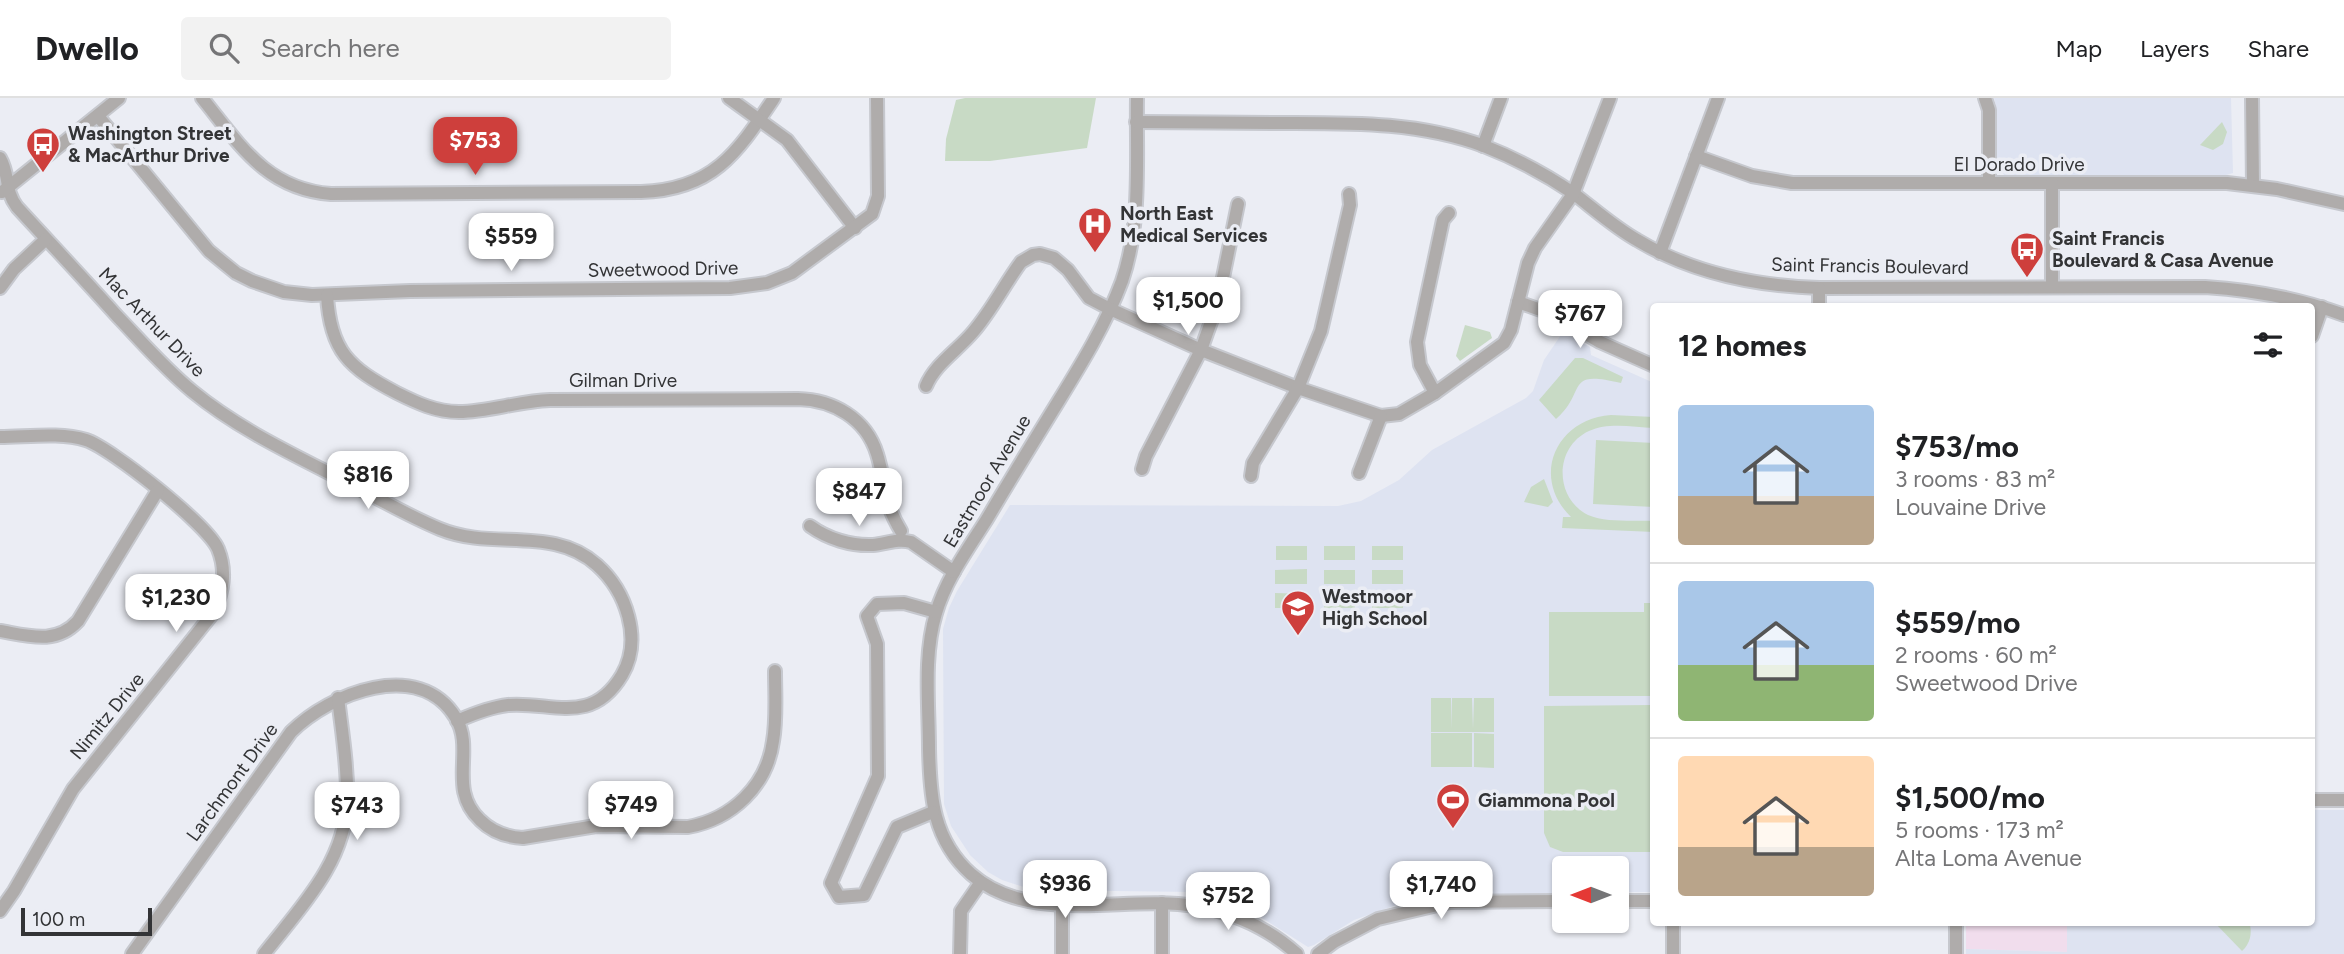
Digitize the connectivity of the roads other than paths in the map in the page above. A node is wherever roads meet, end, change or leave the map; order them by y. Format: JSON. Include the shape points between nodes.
{"nodes":[{"id":1,"x":119,"y":98,"type":"edge"},
{"id":2,"x":202,"y":98,"type":"edge"},
{"id":3,"x":729,"y":98,"type":"edge"},
{"id":4,"x":774,"y":98,"type":"edge"},
{"id":5,"x":877,"y":98,"type":"edge"},
{"id":6,"x":1137,"y":98,"type":"edge"},
{"id":7,"x":1501,"y":98,"type":"edge"},
{"id":8,"x":1610,"y":98,"type":"edge"},
{"id":9,"x":1717,"y":98,"type":"edge"},
{"id":10,"x":1985,"y":98,"type":"edge"},
{"id":11,"x":2252,"y":98,"type":"edge"},
{"id":12,"x":97,"y":116,"type":"junction"},
{"id":13,"x":760,"y":119,"type":"junction"},
{"id":14,"x":1136,"y":122,"type":"junction"},
{"id":15,"x":1483,"y":146,"type":"junction"},
{"id":16,"x":1696,"y":156,"type":"junction"},
{"id":17,"x":0,"y":158,"type":"edge"},
{"id":18,"x":1989,"y":183,"type":"junction"},
{"id":19,"x":2052,"y":183,"type":"junction"},
{"id":20,"x":2252,"y":185,"type":"junction"},
{"id":21,"x":3,"y":191,"type":"edge"},
{"id":22,"x":1349,"y":194,"type":"dead end"},
{"id":23,"x":1573,"y":194,"type":"junction"},
{"id":24,"x":1238,"y":204,"type":"dead end"},
{"id":25,"x":2344,"y":204,"type":"edge"},
{"id":26,"x":1449,"y":214,"type":"dead end"},
{"id":27,"x":855,"y":228,"type":"junction"},
{"id":28,"x":46,"y":239,"type":"junction"},
{"id":29,"x":1660,"y":253,"type":"junction"},
{"id":30,"x":2052,"y":287,"type":"junction"},
{"id":31,"x":1819,"y":288,"type":"junction"},
{"id":32,"x":0,"y":289,"type":"edge"},
{"id":33,"x":327,"y":295,"type":"junction"},
{"id":34,"x":1518,"y":302,"type":"junction"},
{"id":35,"x":1819,"y":303,"type":"edge"},
{"id":36,"x":2307,"y":303,"type":"edge"},
{"id":37,"x":2315,"y":305,"type":"edge"},
{"id":38,"x":2322,"y":307,"type":"junction"},
{"id":39,"x":1110,"y":309,"type":"junction"},
{"id":40,"x":2344,"y":315,"type":"edge"},
{"id":41,"x":2315,"y":327,"type":"edge"},
{"id":42,"x":1201,"y":350,"type":"junction"},
{"id":43,"x":1650,"y":364,"type":"edge"},
{"id":44,"x":926,"y":386,"type":"dead end"},
{"id":45,"x":1298,"y":388,"type":"junction"},
{"id":46,"x":1435,"y":393,"type":"junction"},
{"id":47,"x":1381,"y":416,"type":"junction"},
{"id":48,"x":0,"y":437,"type":"edge"},
{"id":49,"x":1142,"y":469,"type":"dead end"},
{"id":50,"x":1359,"y":473,"type":"dead end"},
{"id":51,"x":1251,"y":475,"type":"dead end"},
{"id":52,"x":158,"y":490,"type":"junction"},
{"id":53,"x":810,"y":526,"type":"dead end"},
{"id":54,"x":902,"y":535,"type":"junction"},
{"id":55,"x":954,"y":572,"type":"junction"},
{"id":56,"x":936,"y":612,"type":"junction"},
{"id":57,"x":0,"y":631,"type":"edge"},
{"id":58,"x":775,"y":671,"type":"dead end"},
{"id":59,"x":338,"y":698,"type":"junction"},
{"id":60,"x":457,"y":721,"type":"junction"},
{"id":61,"x":2315,"y":800,"type":"edge"},
{"id":62,"x":2344,"y":800,"type":"edge"},
{"id":63,"x":933,"y":812,"type":"junction"},
{"id":64,"x":981,"y":882,"type":"junction"},
{"id":65,"x":1552,"y":901,"type":"edge"},
{"id":66,"x":1629,"y":901,"type":"edge"},
{"id":67,"x":1650,"y":901,"type":"edge"},
{"id":68,"x":1162,"y":903,"type":"junction"},
{"id":69,"x":1062,"y":904,"type":"junction"},
{"id":70,"x":0,"y":911,"type":"edge"},
{"id":71,"x":1673,"y":926,"type":"edge"},
{"id":72,"x":1956,"y":926,"type":"edge"},
{"id":73,"x":132,"y":954,"type":"edge"},
{"id":74,"x":264,"y":954,"type":"edge"},
{"id":75,"x":960,"y":954,"type":"edge"},
{"id":76,"x":1062,"y":954,"type":"edge"},
{"id":77,"x":1162,"y":954,"type":"edge"},
{"id":78,"x":1297,"y":954,"type":"edge"},
{"id":79,"x":1318,"y":954,"type":"edge"},
{"id":80,"x":1673,"y":954,"type":"edge"},
{"id":81,"x":1956,"y":954,"type":"edge"}],
"edges":[{"from":1,"to":12,"type":"street"},
{"from":2,"to":13,"type":"street","via":[[272,176],[301,190],[331,194],[667,190],[721,167]]},
{"from":3,"to":13,"type":"street"},
{"from":4,"to":13,"type":"street"},
{"from":5,"to":27,"type":"street","name":"Sweetwood Drive","via":[[877,206]]},
{"from":6,"to":14,"type":"street","name":"Eastmoor Avenue"},
{"from":7,"to":15,"type":"street"},
{"from":8,"to":23,"type":"street"},
{"from":9,"to":16,"type":"street"},
{"from":10,"to":18,"type":"street"},
{"from":11,"to":20,"type":"street"},
{"from":12,"to":21,"type":"street"},
{"from":12,"to":33,"type":"street","name":"Sweetwood Drive","via":[[221,262],[268,287]]},
{"from":13,"to":27,"type":"street","via":[[797,151]]},
{"from":14,"to":15,"type":"street","name":"Saint Francis Boulevard","via":[[1389,125]]},
{"from":14,"to":39,"type":"street","name":"Eastmoor Avenue","via":[[1135,226]]},
{"from":15,"to":23,"type":"street","name":"Saint Francis Boulevard","via":[[1531,167]]},
{"from":16,"to":18,"type":"street","name":"El Dorado Drive","via":[[1752,176],[1792,183]]},
{"from":16,"to":29,"type":"street"},
{"from":17,"to":21,"type":"street","via":[[6,170]]},
{"from":18,"to":19,"type":"street","name":"El Dorado Drive"},
{"from":19,"to":20,"type":"street","name":"El Dorado Drive"},
{"from":19,"to":30,"type":"street"},
{"from":20,"to":25,"type":"street","name":"El Dorado Drive"},
{"from":21,"to":28,"type":"street","name":"Mac Arthur Drive"},
{"from":22,"to":45,"type":"street","via":[[1321,331]]},
{"from":23,"to":29,"type":"street","name":"Saint Francis Boulevard"},
{"from":23,"to":34,"type":"street","via":[[1535,248]]},
{"from":24,"to":42,"type":"street","via":[[1218,302]]},
{"from":26,"to":46,"type":"street","via":[[1443,220],[1417,342],[1420,365]]},
{"from":27,"to":33,"type":"street","name":"Sweetwood Drive","via":[[792,273],[743,287]]},
{"from":28,"to":32,"type":"street"},
{"from":28,"to":60,"type":"street","name":"Mac Arthur Drive","via":[[173,374],[235,422],[443,530],[492,541],[556,543],[583,555],[607,576],[624,602],[631,632],[628,662],[605,694],[582,707],[509,705]]},
{"from":29,"to":31,"type":"street","name":"Saint Francis Boulevard","via":[[1737,279]]},
{"from":30,"to":31,"type":"street","name":"Saint Francis Boulevard"},
{"from":30,"to":36,"type":"street","name":"Saint Francis Boulevard","via":[[2205,287]]},
{"from":31,"to":35,"type":"street"},
{"from":33,"to":54,"type":"street","name":"Gilman Drive","via":[[330,326],[349,362],[371,379],[434,409],[472,411],[550,400],[824,401],[851,416],[873,444],[888,505]]},
{"from":34,"to":43,"type":"street","via":[[1552,314]]},
{"from":34,"to":46,"type":"street","via":[[1504,342]]},
{"from":37,"to":38,"type":"street","name":"Saint Francis Boulevard"},
{"from":38,"to":40,"type":"street","name":"Saint Francis Boulevard"},
{"from":38,"to":41,"type":"street"},
{"from":39,"to":42,"type":"street"},
{"from":39,"to":44,"type":"street","via":[[1089,298],[1054,258],[1040,254],[1026,258],[989,312]]},
{"from":39,"to":55,"type":"street","name":"Eastmoor Avenue"},
{"from":42,"to":45,"type":"street"},
{"from":42,"to":49,"type":"street"},
{"from":45,"to":47,"type":"street"},
{"from":45,"to":51,"type":"street","via":[[1253,463]]},
{"from":46,"to":47,"type":"street","via":[[1399,414]]},
{"from":47,"to":50,"type":"street"},
{"from":48,"to":52,"type":"street","name":"Nimitz Drive","via":[[83,439],[113,454]]},
{"from":52,"to":57,"type":"street","via":[[71,629],[46,638]]},
{"from":52,"to":70,"type":"street","name":"Nimitz Drive","via":[[200,524],[217,547],[223,575],[219,600],[207,622],[73,789]]},
{"from":53,"to":54,"type":"street","via":[[854,544],[873,544]]},
{"from":54,"to":55,"type":"street"},
{"from":55,"to":56,"type":"street","name":"Eastmoor Avenue"},
{"from":56,"to":63,"type":"street","name":"Eastmoor Avenue","via":[[929,647]]},
{"from":56,"to":63,"type":"street","via":[[904,603],[877,604],[867,616],[877,644],[878,776],[831,883],[839,897],[864,895],[898,827]]},
{"from":58,"to":60,"type":"street","via":[[773,742],[764,773],[737,806],[688,827],[596,826],[523,838],[494,831],[475,816],[465,797]]},
{"from":59,"to":60,"type":"street","name":"Larchmont Drive","via":[[379,687],[415,688],[443,703]]},
{"from":59,"to":73,"type":"street","name":"Larchmont Drive","via":[[290,732]]},
{"from":59,"to":74,"type":"street","via":[[347,803],[341,838],[326,873]]},
{"from":61,"to":62,"type":"street"},
{"from":63,"to":64,"type":"street","name":"Eastmoor Avenue","via":[[951,853]]},
{"from":64,"to":69,"type":"street","name":"Eastmoor Avenue","via":[[1019,900]]},
{"from":64,"to":75,"type":"street","via":[[961,911]]},
{"from":65,"to":79,"type":"street","via":[[1450,902],[1378,919]]},
{"from":66,"to":67,"type":"street"},
{"from":68,"to":69,"type":"street","name":"Eastmoor Avenue"},
{"from":68,"to":77,"type":"street"},
{"from":68,"to":78,"type":"street","name":"Eastmoor Avenue","via":[[1240,918]]},
{"from":69,"to":76,"type":"street"},
{"from":71,"to":80,"type":"street"},
{"from":72,"to":81,"type":"street"}]}
